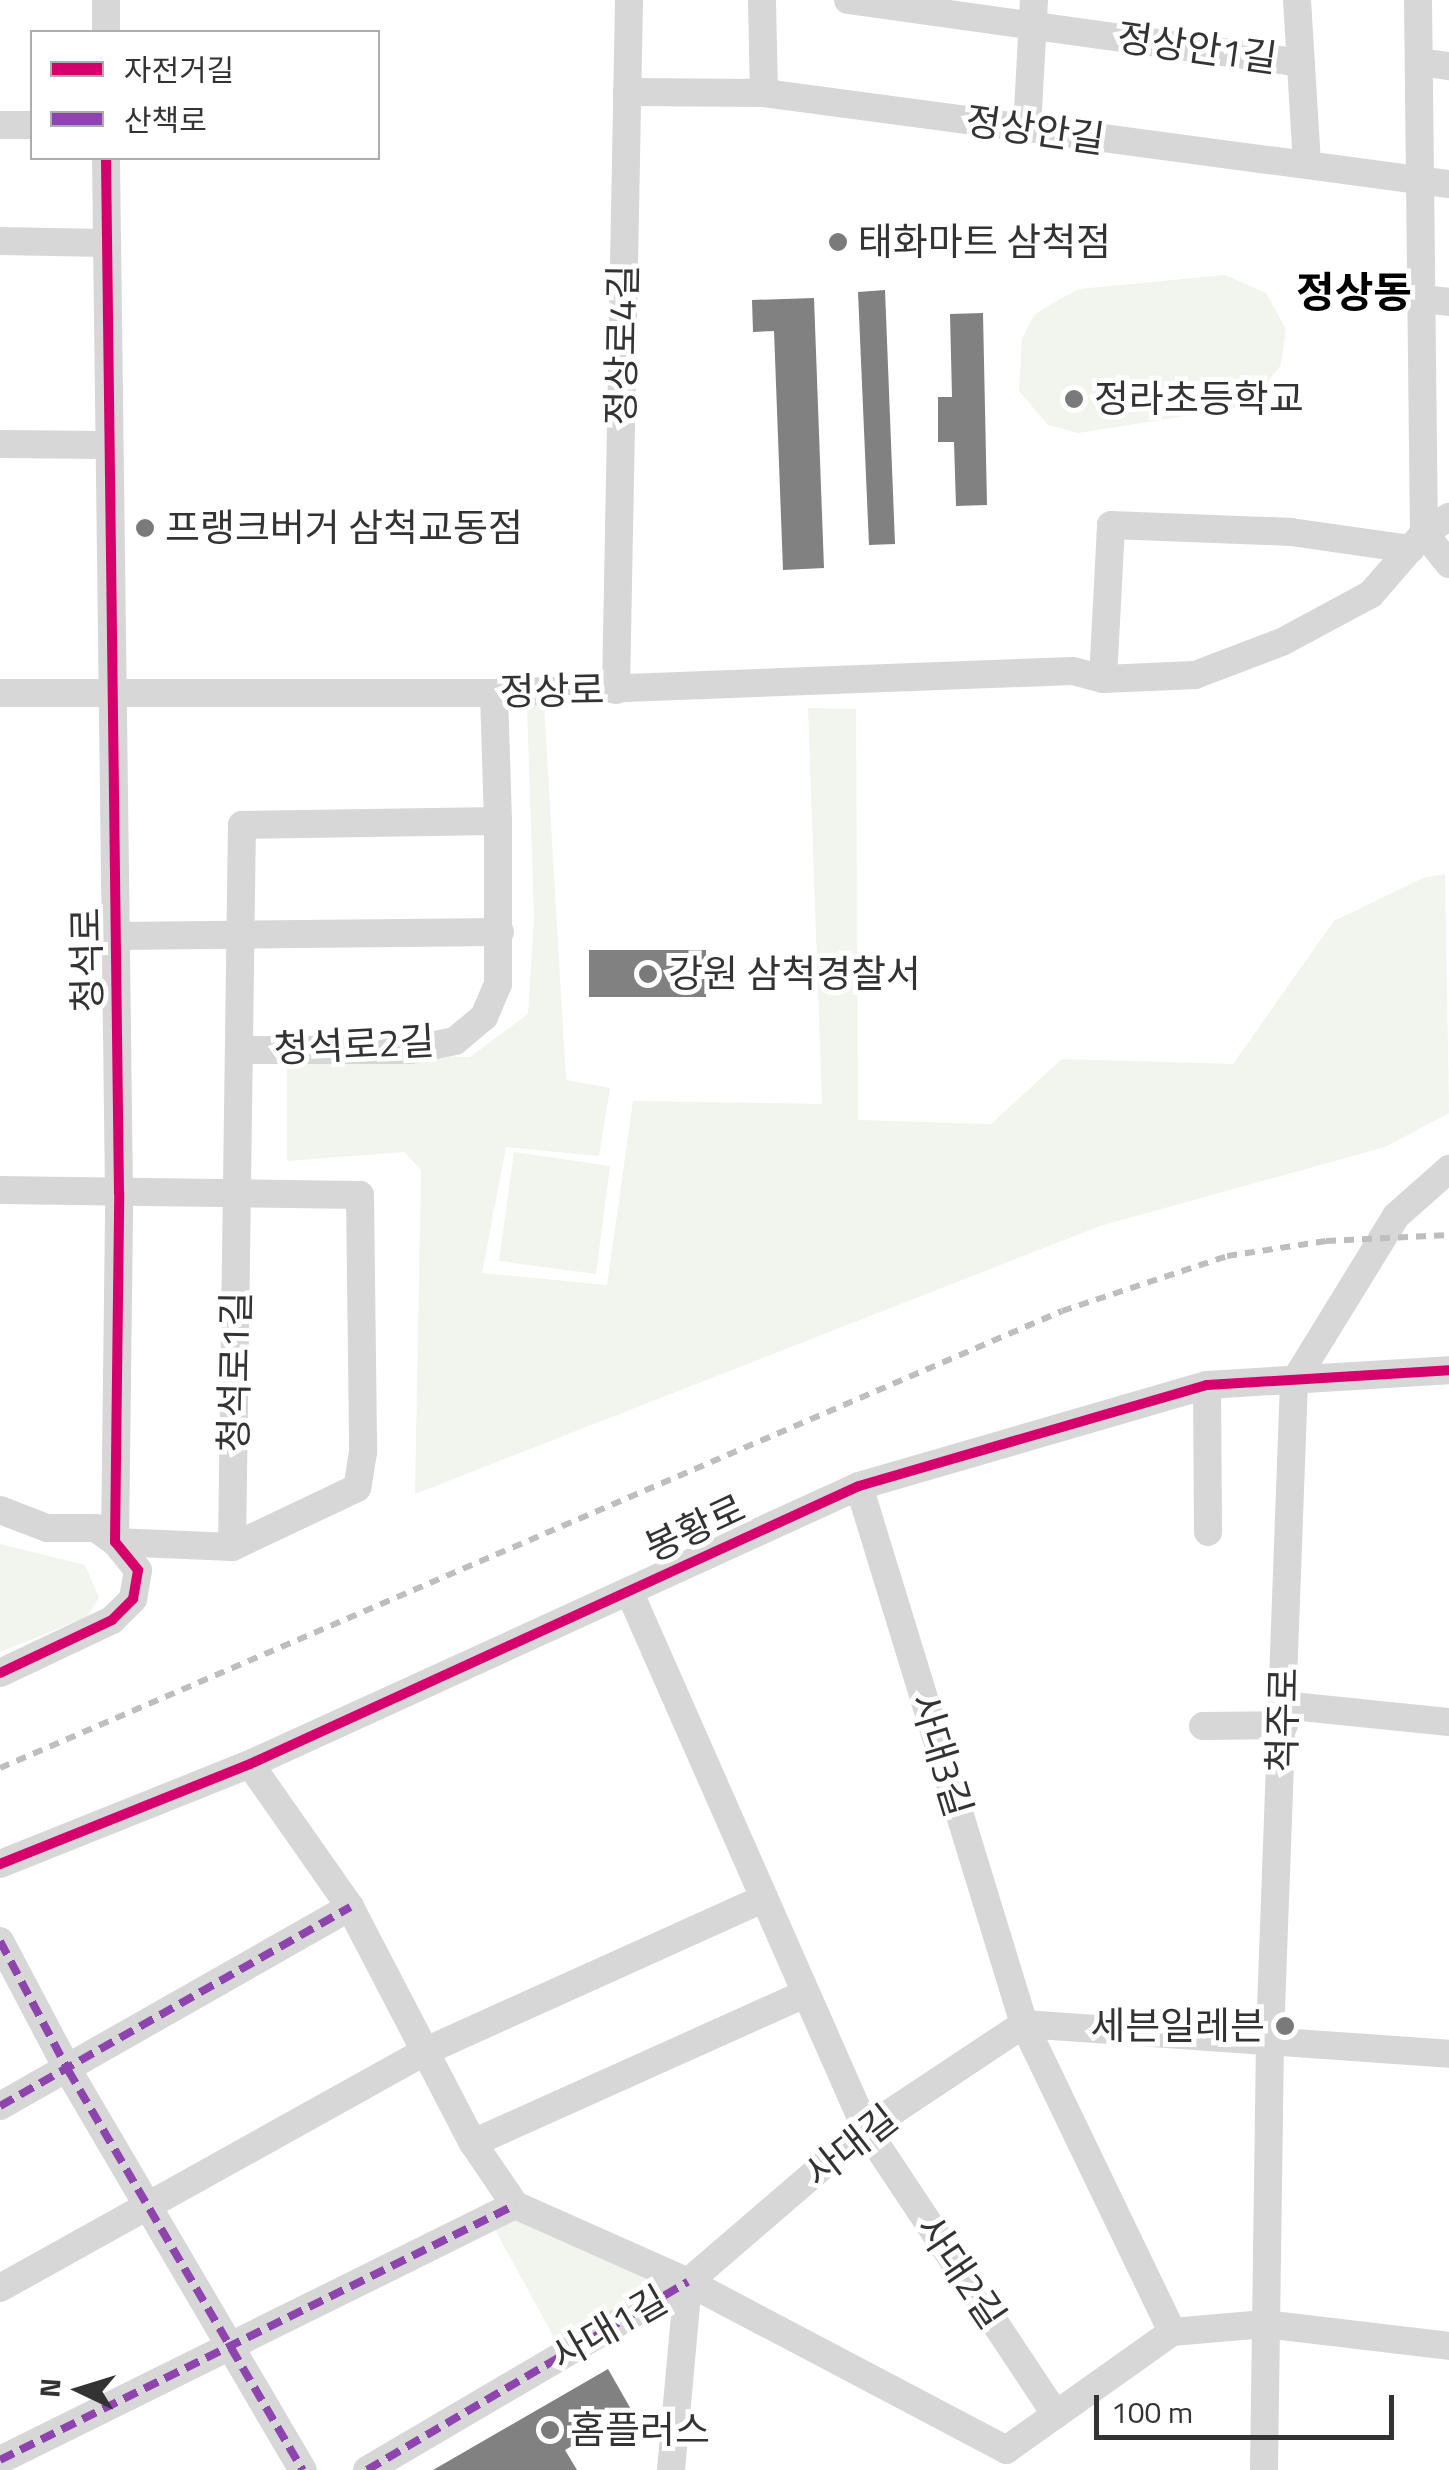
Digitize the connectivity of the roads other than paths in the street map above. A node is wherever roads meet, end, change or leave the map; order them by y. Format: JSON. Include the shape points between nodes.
{"nodes":[{"id":1,"x":106,"y":0,"type":"edge"},
{"id":2,"x":629,"y":0,"type":"edge"},
{"id":3,"x":762,"y":0,"type":"edge"},
{"id":4,"x":848,"y":0,"type":"edge"},
{"id":5,"x":1297,"y":0,"type":"edge"},
{"id":6,"x":1418,"y":0,"type":"edge"},
{"id":7,"x":1033,"y":12,"type":"edge"},
{"id":8,"x":106,"y":30,"type":"edge"},
{"id":9,"x":1419,"y":62,"type":"junction"},
{"id":10,"x":1302,"y":63,"type":"junction"},
{"id":11,"x":1449,"y":66,"type":"edge"},
{"id":12,"x":627,"y":92,"type":"junction"},
{"id":13,"x":764,"y":93,"type":"junction"},
{"id":14,"x":0,"y":125,"type":"edge"},
{"id":15,"x":30,"y":125,"type":"edge"},
{"id":16,"x":1027,"y":129,"type":"junction"},
{"id":17,"x":106,"y":160,"type":"edge"},
{"id":18,"x":1307,"y":164,"type":"junction"},
{"id":19,"x":1420,"y":180,"type":"junction"},
{"id":20,"x":1449,"y":184,"type":"edge"},
{"id":21,"x":0,"y":241,"type":"edge"},
{"id":22,"x":105,"y":244,"type":"junction"},
{"id":23,"x":1435,"y":300,"type":"edge"},
{"id":24,"x":0,"y":444,"type":"edge"},
{"id":25,"x":107,"y":446,"type":"junction"},
{"id":26,"x":1449,"y":517,"type":"edge"},
{"id":27,"x":1417,"y":541,"type":"junction"},
{"id":28,"x":1449,"y":564,"type":"edge"},
{"id":29,"x":1103,"y":679,"type":"junction"},
{"id":30,"x":616,"y":690,"type":"junction"},
{"id":31,"x":0,"y":693,"type":"edge"},
{"id":32,"x":494,"y":693,"type":"junction"},
{"id":33,"x":112,"y":694,"type":"junction"},
{"id":34,"x":498,"y":820,"type":"junction"},
{"id":35,"x":500,"y":932,"type":"junction"},
{"id":36,"x":117,"y":936,"type":"junction"},
{"id":37,"x":241,"y":938,"type":"junction"},
{"id":38,"x":239,"y":1050,"type":"junction"},
{"id":39,"x":1449,"y":1169,"type":"edge"},
{"id":40,"x":0,"y":1190,"type":"edge"},
{"id":41,"x":119,"y":1193,"type":"junction"},
{"id":42,"x":238,"y":1196,"type":"junction"},
{"id":43,"x":1449,"y":1370,"type":"edge"},
{"id":44,"x":1294,"y":1382,"type":"junction"},
{"id":45,"x":1207,"y":1385,"type":"junction"},
{"id":46,"x":859,"y":1486,"type":"junction"},
{"id":47,"x":0,"y":1510,"type":"edge"},
{"id":48,"x":1208,"y":1532,"type":"dead end"},
{"id":49,"x":115,"y":1542,"type":"junction"},
{"id":50,"x":232,"y":1547,"type":"junction"},
{"id":51,"x":629,"y":1591,"type":"junction"},
{"id":52,"x":0,"y":1673,"type":"edge"},
{"id":53,"x":1283,"y":1715,"type":"junction"},
{"id":54,"x":1449,"y":1722,"type":"edge"},
{"id":55,"x":1203,"y":1726,"type":"dead end"},
{"id":56,"x":250,"y":1764,"type":"junction"},
{"id":57,"x":0,"y":1864,"type":"edge"},
{"id":58,"x":764,"y":1898,"type":"junction"},
{"id":59,"x":350,"y":1908,"type":"junction"},
{"id":60,"x":0,"y":1941,"type":"edge"},
{"id":61,"x":806,"y":1993,"type":"junction"},
{"id":62,"x":1024,"y":2024,"type":"junction"},
{"id":63,"x":1270,"y":2036,"type":"junction"},
{"id":64,"x":428,"y":2050,"type":"junction"},
{"id":65,"x":1449,"y":2054,"type":"edge"},
{"id":66,"x":68,"y":2070,"type":"junction"},
{"id":67,"x":0,"y":2106,"type":"edge"},
{"id":68,"x":866,"y":2129,"type":"junction"},
{"id":69,"x":473,"y":2143,"type":"junction"},
{"id":70,"x":515,"y":2204,"type":"junction"},
{"id":71,"x":148,"y":2206,"type":"junction"},
{"id":72,"x":688,"y":2282,"type":"junction"},
{"id":73,"x":0,"y":2288,"type":"edge"},
{"id":74,"x":1265,"y":2324,"type":"junction"},
{"id":75,"x":1172,"y":2332,"type":"junction"},
{"id":76,"x":1449,"y":2346,"type":"edge"},
{"id":77,"x":230,"y":2347,"type":"junction"},
{"id":78,"x":1056,"y":2415,"type":"junction"},
{"id":79,"x":0,"y":2460,"type":"edge"},
{"id":80,"x":1004,"y":2460,"type":"edge"},
{"id":81,"x":303,"y":2470,"type":"edge"},
{"id":82,"x":367,"y":2470,"type":"edge"},
{"id":83,"x":671,"y":2470,"type":"edge"},
{"id":84,"x":1264,"y":2470,"type":"edge"}],
"edges":[{"from":1,"to":8,"type":"street"},
{"from":2,"to":12,"type":"street","name":"정상로4길"},
{"from":3,"to":13,"type":"street"},
{"from":4,"to":7,"type":"street","name":"정상안1길"},
{"from":5,"to":10,"type":"street"},
{"from":6,"to":9,"type":"street"},
{"from":7,"to":10,"type":"street","name":"정상안1길"},
{"from":7,"to":16,"type":"street"},
{"from":9,"to":11,"type":"street"},
{"from":9,"to":19,"type":"street"},
{"from":10,"to":18,"type":"street"},
{"from":12,"to":13,"type":"street","name":"정상안길"},
{"from":12,"to":30,"type":"street","name":"정상로4길"},
{"from":13,"to":16,"type":"street","name":"정상안길"},
{"from":14,"to":15,"type":"street"},
{"from":16,"to":18,"type":"street","name":"정상안길"},
{"from":17,"to":22,"type":"street","name":"청석로"},
{"from":18,"to":19,"type":"street","name":"정상안길"},
{"from":19,"to":20,"type":"street","name":"정상안길"},
{"from":19,"to":23,"type":"street"},
{"from":21,"to":22,"type":"street"},
{"from":22,"to":25,"type":"street","name":"청석로"},
{"from":23,"to":27,"type":"street"},
{"from":24,"to":25,"type":"street"},
{"from":25,"to":33,"type":"street","name":"청석로"},
{"from":26,"to":27,"type":"street","name":"정상로"},
{"from":27,"to":28,"type":"street"},
{"from":27,"to":29,"type":"street","name":"정상로","via":[[1371,594],[1282,642],[1195,676]]},
{"from":27,"to":29,"type":"street","via":[[1112,525]]},
{"from":29,"to":30,"type":"street","name":"정상로","via":[[1073,672]]},
{"from":30,"to":32,"type":"street","name":"정상로"},
{"from":31,"to":33,"type":"street","name":"정상로"},
{"from":32,"to":33,"type":"street","name":"정상로"},
{"from":32,"to":34,"type":"street","name":"청석로2길"},
{"from":33,"to":36,"type":"street","name":"청석로"},
{"from":34,"to":35,"type":"street","name":"청석로2길"},
{"from":34,"to":37,"type":"street","name":"청석로2길","via":[[242,825]]},
{"from":35,"to":37,"type":"street"},
{"from":35,"to":38,"type":"street","name":"청석로2길","via":[[498,984],[484,1017],[455,1041],[410,1050]]},
{"from":36,"to":37,"type":"street"},
{"from":36,"to":41,"type":"street","name":"청석로"},
{"from":37,"to":38,"type":"street","name":"청석로2길"},
{"from":38,"to":42,"type":"street","name":"청석로1길"},
{"from":39,"to":44,"type":"street","name":"척주로","via":[[1396,1216]]},
{"from":40,"to":41,"type":"street"},
{"from":41,"to":42,"type":"street"},
{"from":41,"to":49,"type":"street","name":"청석로"},
{"from":42,"to":50,"type":"street","name":"청석로1길"},
{"from":42,"to":50,"type":"street","via":[[360,1195],[362,1452],[357,1488]]},
{"from":43,"to":44,"type":"street","name":"봉황로"},
{"from":44,"to":45,"type":"street","name":"봉황로"},
{"from":44,"to":53,"type":"street","name":"척주로"},
{"from":45,"to":46,"type":"street","name":"봉황로"},
{"from":45,"to":48,"type":"street"},
{"from":46,"to":51,"type":"street","name":"봉황로"},
{"from":46,"to":62,"type":"street","name":"사대3길"},
{"from":47,"to":49,"type":"street","via":[[47,1528],[96,1528]]},
{"from":49,"to":50,"type":"street"},
{"from":49,"to":52,"type":"street","name":"청석로","via":[[138,1570],[133,1599],[112,1620]]},
{"from":51,"to":56,"type":"street","name":"봉황로"},
{"from":51,"to":58,"type":"street","name":"봉황로"},
{"from":53,"to":54,"type":"street"},
{"from":53,"to":55,"type":"street"},
{"from":53,"to":63,"type":"street","name":"척주로"},
{"from":56,"to":57,"type":"street","name":"봉황로"},
{"from":56,"to":59,"type":"street"},
{"from":58,"to":61,"type":"street","name":"봉황로"},
{"from":58,"to":64,"type":"street"},
{"from":59,"to":64,"type":"street"},
{"from":59,"to":66,"type":"street"},
{"from":60,"to":66,"type":"street"},
{"from":61,"to":68,"type":"street","name":"봉황로"},
{"from":61,"to":69,"type":"street"},
{"from":62,"to":63,"type":"street"},
{"from":62,"to":68,"type":"street","name":"사대길"},
{"from":62,"to":75,"type":"street"},
{"from":63,"to":65,"type":"street"},
{"from":63,"to":74,"type":"street","name":"척주로"},
{"from":64,"to":69,"type":"street"},
{"from":64,"to":71,"type":"street"},
{"from":66,"to":67,"type":"street"},
{"from":66,"to":71,"type":"street"},
{"from":68,"to":72,"type":"street","name":"사대길"},
{"from":68,"to":78,"type":"street","name":"사대2길"},
{"from":69,"to":70,"type":"street"},
{"from":70,"to":72,"type":"street","name":"사대1길"},
{"from":70,"to":77,"type":"street"},
{"from":71,"to":73,"type":"street"},
{"from":71,"to":77,"type":"street"},
{"from":72,"to":80,"type":"street"},
{"from":72,"to":82,"type":"street","name":"사대1길"},
{"from":72,"to":83,"type":"street"},
{"from":74,"to":75,"type":"street"},
{"from":74,"to":76,"type":"street"},
{"from":74,"to":84,"type":"street","name":"척주로"},
{"from":75,"to":78,"type":"street"},
{"from":77,"to":79,"type":"street"},
{"from":77,"to":81,"type":"street"},
{"from":78,"to":80,"type":"street"}]}
